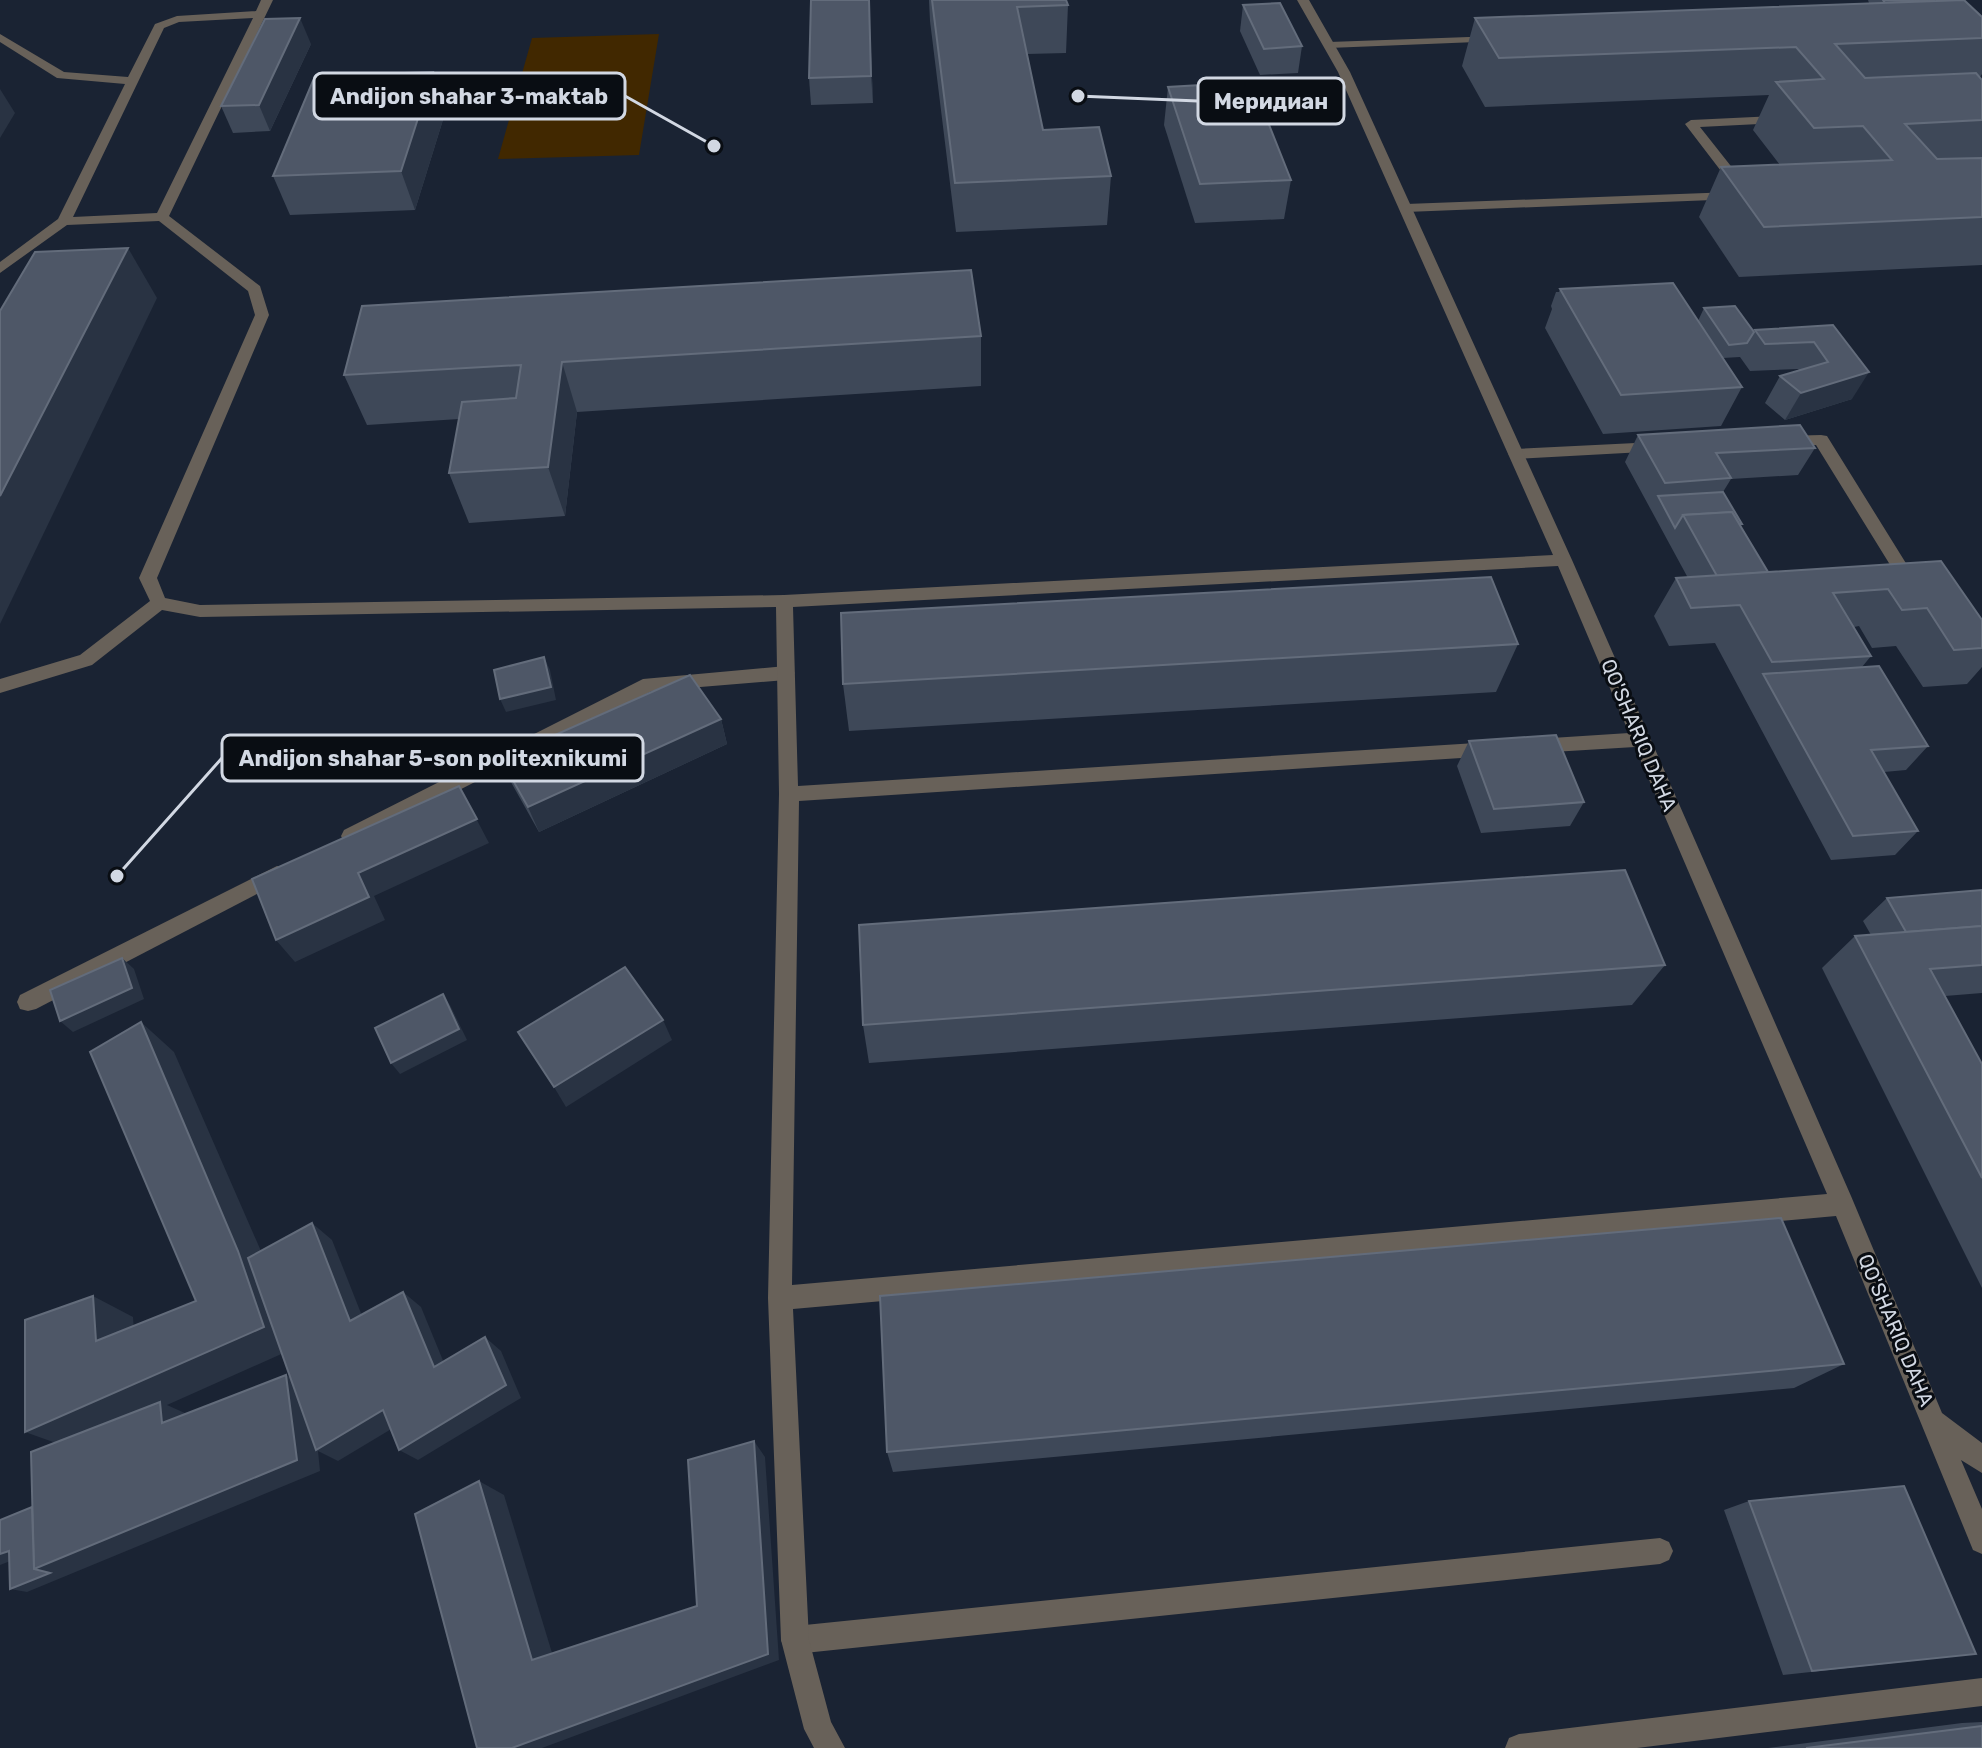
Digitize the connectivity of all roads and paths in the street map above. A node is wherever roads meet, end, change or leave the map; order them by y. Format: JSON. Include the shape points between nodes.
{"nodes":[{"id":1,"x":267,"y":0,"type":"edge"},
{"id":2,"x":1303,"y":0,"type":"edge"},
{"id":3,"x":260,"y":14,"type":"junction"},
{"id":4,"x":0,"y":37,"type":"edge"},
{"id":5,"x":1504,"y":39,"type":"edge"},
{"id":6,"x":1329,"y":45,"type":"junction"},
{"id":7,"x":133,"y":81,"type":"junction"},
{"id":8,"x":1775,"y":120,"type":"dead end"},
{"id":9,"x":1762,"y":195,"type":"edge"},
{"id":10,"x":1747,"y":196,"type":"junction"},
{"id":11,"x":1406,"y":208,"type":"junction"},
{"id":12,"x":162,"y":217,"type":"junction"},
{"id":13,"x":64,"y":221,"type":"junction"},
{"id":14,"x":0,"y":269,"type":"edge"},
{"id":15,"x":1760,"y":443,"type":"edge"},
{"id":16,"x":1668,"y":447,"type":"edge"},
{"id":17,"x":1516,"y":454,"type":"junction"},
{"id":18,"x":1564,"y":560,"type":"junction"},
{"id":19,"x":784,"y":601,"type":"junction"},
{"id":20,"x":1922,"y":602,"type":"edge"},
{"id":21,"x":159,"y":603,"type":"junction"},
{"id":22,"x":786,"y":673,"type":"junction"},
{"id":23,"x":0,"y":686,"type":"edge"},
{"id":24,"x":1641,"y":739,"type":"junction"},
{"id":25,"x":789,"y":794,"type":"junction"},
{"id":26,"x":338,"y":843,"type":"edge"},
{"id":27,"x":296,"y":864,"type":"edge"},
{"id":28,"x":28,"y":1002,"type":"dead end"},
{"id":29,"x":1843,"y":1204,"type":"junction"},
{"id":30,"x":780,"y":1298,"type":"junction"},
{"id":31,"x":1935,"y":1422,"type":"junction"},
{"id":32,"x":1982,"y":1460,"type":"edge"},
{"id":33,"x":1982,"y":1541,"type":"edge"},
{"id":34,"x":1660,"y":1551,"type":"dead end"},
{"id":35,"x":795,"y":1640,"type":"junction"},
{"id":36,"x":1982,"y":1692,"type":"edge"},
{"id":37,"x":831,"y":1748,"type":"edge"},
{"id":38,"x":1519,"y":1748,"type":"edge"}],
"edges":[{"from":1,"to":3,"type":"street"},
{"from":2,"to":6,"type":"street","name":"QO'SHARIQ DAHA"},
{"from":3,"to":7,"type":"street","via":[[177,19],[159,26]]},
{"from":3,"to":12,"type":"street"},
{"from":4,"to":7,"type":"street","via":[[61,75]]},
{"from":5,"to":6,"type":"street"},
{"from":6,"to":11,"type":"street","name":"QO'SHARIQ DAHA"},
{"from":7,"to":13,"type":"street"},
{"from":8,"to":10,"type":"street","via":[[1691,124]]},
{"from":9,"to":10,"type":"street"},
{"from":10,"to":11,"type":"street"},
{"from":11,"to":17,"type":"street","name":"QO'SHARIQ DAHA"},
{"from":12,"to":13,"type":"street"},
{"from":12,"to":21,"type":"street","via":[[255,289],[262,315],[148,578]]},
{"from":13,"to":14,"type":"street"},
{"from":15,"to":20,"type":"street","via":[[1821,440]]},
{"from":16,"to":17,"type":"street"},
{"from":17,"to":18,"type":"street","name":"QO'SHARIQ DAHA"},
{"from":18,"to":19,"type":"street"},
{"from":18,"to":24,"type":"street","name":"QO'SHARIQ DAHA"},
{"from":19,"to":21,"type":"street","via":[[200,611]]},
{"from":19,"to":22,"type":"street"},
{"from":21,"to":23,"type":"street","via":[[86,660]]},
{"from":22,"to":25,"type":"street"},
{"from":22,"to":26,"type":"street","via":[[649,684]]},
{"from":24,"to":25,"type":"street"},
{"from":24,"to":29,"type":"street","name":"QO'SHARIQ DAHA"},
{"from":25,"to":30,"type":"street"},
{"from":27,"to":28,"type":"street"},
{"from":29,"to":30,"type":"street"},
{"from":29,"to":31,"type":"street","name":"QO'SHARIQ DAHA"},
{"from":30,"to":35,"type":"street"},
{"from":31,"to":32,"type":"street","name":"QO'SHARIQ DAHA"},
{"from":31,"to":33,"type":"street"},
{"from":34,"to":35,"type":"street"},
{"from":35,"to":37,"type":"street","via":[[818,1729]]},
{"from":36,"to":38,"type":"street"}]}
